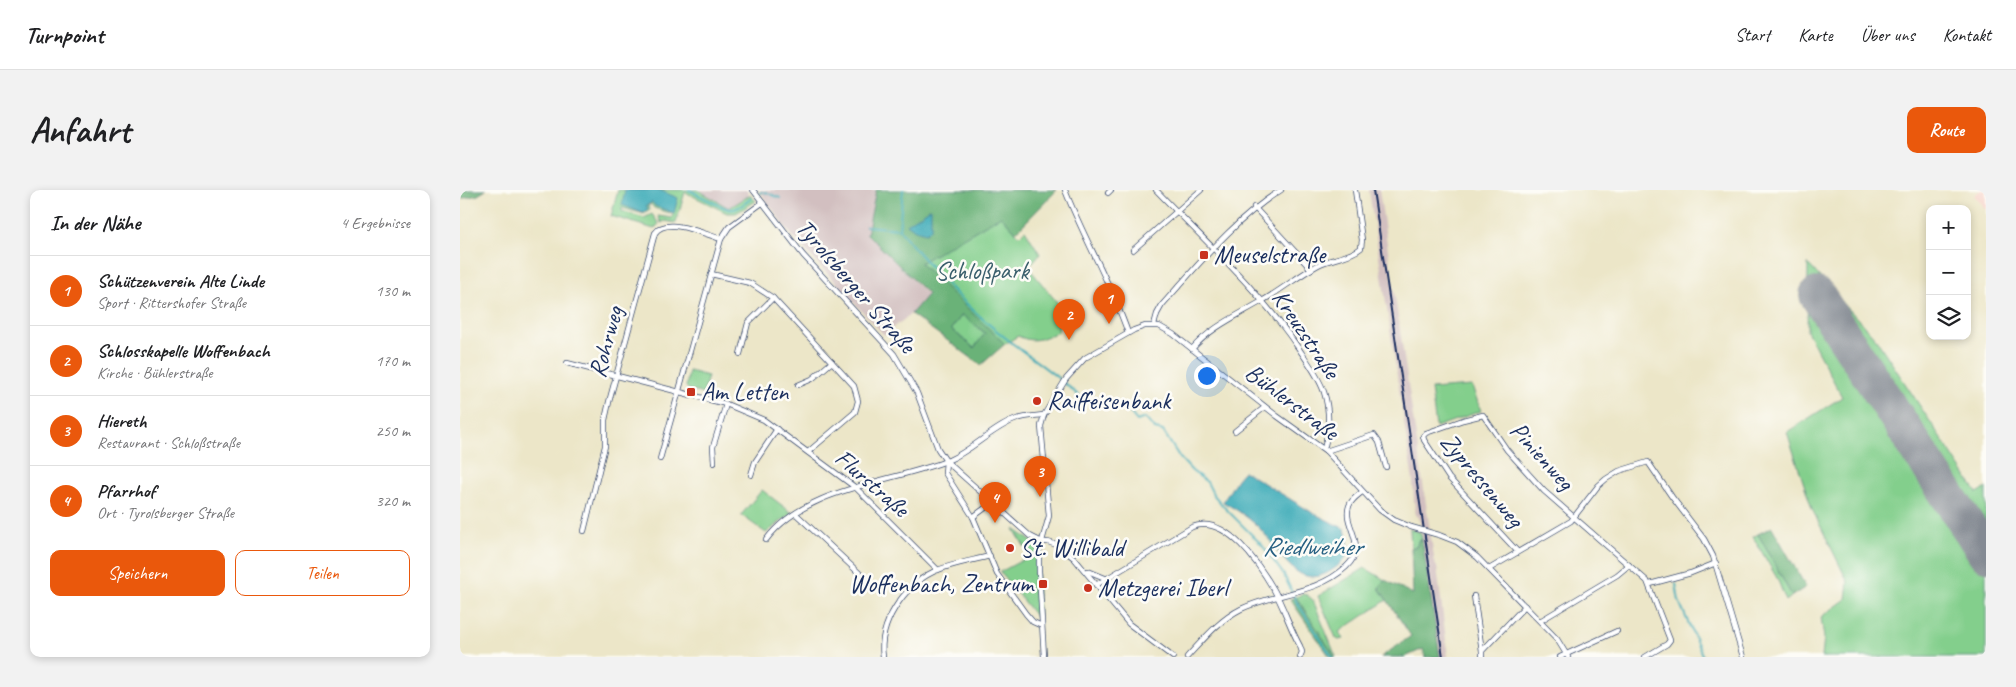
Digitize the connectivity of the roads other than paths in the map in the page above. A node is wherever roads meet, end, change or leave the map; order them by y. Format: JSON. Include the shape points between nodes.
{"nodes":[{"id":1,"x":753,"y":190,"type":"edge"},
{"id":2,"x":1065,"y":190,"type":"edge"},
{"id":3,"x":1156,"y":190,"type":"edge"},
{"id":4,"x":1202,"y":190,"type":"edge"},
{"id":5,"x":1281,"y":190,"type":"edge"},
{"id":6,"x":1355,"y":190,"type":"edge"},
{"id":7,"x":762,"y":203,"type":"junction"},
{"id":8,"x":1254,"y":208,"type":"junction"},
{"id":9,"x":1177,"y":212,"type":"junction"},
{"id":10,"x":721,"y":239,"type":"junction"},
{"id":11,"x":1134,"y":250,"type":"dead end"},
{"id":12,"x":1213,"y":250,"type":"junction"},
{"id":13,"x":1311,"y":269,"type":"junction"},
{"id":14,"x":711,"y":274,"type":"junction"},
{"id":15,"x":773,"y":298,"type":"junction"},
{"id":16,"x":1263,"y":301,"type":"junction"},
{"id":17,"x":1154,"y":325,"type":"junction"},
{"id":18,"x":1128,"y":333,"type":"junction"},
{"id":19,"x":1192,"y":349,"type":"junction"},
{"id":20,"x":740,"y":354,"type":"dead end"},
{"id":21,"x":832,"y":362,"type":"junction"},
{"id":22,"x":568,"y":363,"type":"dead end"},
{"id":23,"x":617,"y":376,"type":"junction"},
{"id":24,"x":798,"y":385,"type":"dead end"},
{"id":25,"x":678,"y":392,"type":"junction"},
{"id":26,"x":726,"y":404,"type":"junction"},
{"id":27,"x":1265,"y":407,"type":"junction"},
{"id":28,"x":1044,"y":416,"type":"junction"},
{"id":29,"x":1484,"y":417,"type":"joint"},
{"id":30,"x":777,"y":429,"type":"junction"},
{"id":31,"x":1235,"y":431,"type":"dead end"},
{"id":32,"x":1325,"y":450,"type":"junction"},
{"id":33,"x":808,"y":452,"type":"junction"},
{"id":34,"x":660,"y":458,"type":"dead end"},
{"id":35,"x":946,"y":461,"type":"junction"},
{"id":36,"x":714,"y":463,"type":"dead end"},
{"id":37,"x":1386,"y":467,"type":"dead end"},
{"id":38,"x":752,"y":475,"type":"dead end"},
{"id":39,"x":856,"y":488,"type":"junction"},
{"id":40,"x":1362,"y":492,"type":"junction"},
{"id":41,"x":992,"y":503,"type":"junction"},
{"id":42,"x":796,"y":514,"type":"junction"},
{"id":43,"x":973,"y":517,"type":"junction"},
{"id":44,"x":1574,"y":518,"type":"junction"},
{"id":45,"x":584,"y":531,"type":"dead end"},
{"id":46,"x":766,"y":540,"type":"dead end"},
{"id":47,"x":1042,"y":542,"type":"junction"},
{"id":48,"x":1517,"y":551,"type":"junction"},
{"id":49,"x":990,"y":556,"type":"junction"},
{"id":50,"x":1716,"y":563,"type":"junction"},
{"id":51,"x":1629,"y":565,"type":"junction"},
{"id":52,"x":1489,"y":569,"type":"junction"},
{"id":53,"x":938,"y":570,"type":"junction"},
{"id":54,"x":1087,"y":571,"type":"junction"},
{"id":55,"x":1105,"y":578,"type":"junction"},
{"id":56,"x":1650,"y":584,"type":"junction"},
{"id":57,"x":1096,"y":585,"type":"junction"},
{"id":58,"x":874,"y":587,"type":"dead end"},
{"id":59,"x":1474,"y":596,"type":"dead end"},
{"id":60,"x":1278,"y":598,"type":"junction"},
{"id":61,"x":1525,"y":606,"type":"junction"},
{"id":62,"x":1540,"y":621,"type":"junction"},
{"id":63,"x":1042,"y":626,"type":"junction"},
{"id":64,"x":1617,"y":631,"type":"dead end"},
{"id":65,"x":1482,"y":651,"type":"junction"},
{"id":66,"x":1301,"y":655,"type":"edge"},
{"id":67,"x":1568,"y":655,"type":"edge"},
{"id":68,"x":883,"y":657,"type":"edge"},
{"id":69,"x":1044,"y":657,"type":"edge"},
{"id":70,"x":1173,"y":657,"type":"edge"},
{"id":71,"x":1187,"y":657,"type":"edge"},
{"id":72,"x":1482,"y":657,"type":"edge"},
{"id":73,"x":1560,"y":657,"type":"edge"},
{"id":74,"x":1644,"y":657,"type":"edge"},
{"id":75,"x":1743,"y":657,"type":"edge"}],
"edges":[{"from":1,"to":7,"type":"street","name":"Tyrolsberger Straße"},
{"from":2,"to":18,"type":"street","via":[[1078,224],[1114,294]]},
{"from":3,"to":9,"type":"street","name":"Kreuzstraße"},
{"from":4,"to":9,"type":"street"},
{"from":5,"to":8,"type":"street"},
{"from":6,"to":13,"type":"street","via":[[1362,247]]},
{"from":7,"to":10,"type":"street","via":[[733,224]]},
{"from":7,"to":35,"type":"street","name":"Tyrolsberger Straße","via":[[812,264],[894,354],[917,393],[938,449]]},
{"from":8,"to":12,"type":"street"},
{"from":8,"to":13,"type":"street"},
{"from":9,"to":11,"type":"street"},
{"from":9,"to":12,"type":"street","name":"Kreuzstraße"},
{"from":10,"to":14,"type":"street"},
{"from":10,"to":23,"type":"street","name":"Rohrweg","via":[[671,225],[657,230]]},
{"from":12,"to":16,"type":"street","name":"Kreuzstraße"},
{"from":12,"to":17,"type":"street","via":[[1162,305]]},
{"from":13,"to":16,"type":"street"},
{"from":14,"to":15,"type":"street","via":[[750,283]]},
{"from":14,"to":25,"type":"street"},
{"from":15,"to":20,"type":"street","via":[[748,322]]},
{"from":15,"to":21,"type":"street"},
{"from":16,"to":19,"type":"street","via":[[1209,332]]},
{"from":16,"to":32,"type":"street","name":"Kreuzstraße","via":[[1311,367],[1322,388],[1328,416]]},
{"from":17,"to":18,"type":"street"},
{"from":17,"to":19,"type":"street","name":"Bühlerstraße"},
{"from":18,"to":28,"type":"street","via":[[1085,358],[1066,379]]},
{"from":19,"to":27,"type":"street","name":"Bühlerstraße"},
{"from":21,"to":24,"type":"street","via":[[812,379]]},
{"from":21,"to":33,"type":"street","via":[[854,386],[858,396],[857,407],[852,415]]},
{"from":22,"to":23,"type":"street","name":"Flurstraße"},
{"from":23,"to":25,"type":"street","name":"Flurstraße"},
{"from":23,"to":45,"type":"street","name":"Rohrweg","via":[[606,414],[603,455]]},
{"from":25,"to":26,"type":"street","name":"Flurstraße"},
{"from":25,"to":34,"type":"street"},
{"from":26,"to":30,"type":"street","name":"Flurstraße"},
{"from":26,"to":36,"type":"street","via":[[713,448]]},
{"from":27,"to":31,"type":"street"},
{"from":27,"to":32,"type":"street","name":"Bühlerstraße"},
{"from":28,"to":35,"type":"street","via":[[1014,420]]},
{"from":28,"to":47,"type":"street","via":[[1049,516]]},
{"from":29,"to":44,"type":"street","name":"Pinienweg","via":[[1518,464]]},
{"from":29,"to":48,"type":"street","name":"Zypressenweg","via":[[1480,415],[1446,426],[1429,432],[1423,438],[1449,478]]},
{"from":30,"to":33,"type":"street","name":"Flurstraße"},
{"from":30,"to":38,"type":"street","via":[[755,462]]},
{"from":32,"to":37,"type":"street","via":[[1374,434]]},
{"from":32,"to":40,"type":"street","name":"Bühlerstraße"},
{"from":33,"to":39,"type":"street","name":"Flurstraße"},
{"from":35,"to":39,"type":"street"},
{"from":35,"to":41,"type":"street","name":"Tyrolsberger Straße"},
{"from":35,"to":43,"type":"street","via":[[946,472]]},
{"from":39,"to":42,"type":"street"},
{"from":39,"to":53,"type":"street","name":"Flurstraße"},
{"from":40,"to":52,"type":"street","name":"Bühlerstraße","bridge":true,"via":[[1386,515],[1463,546]]},
{"from":40,"to":60,"type":"street","via":[[1348,511],[1356,540],[1352,560],[1339,572]]},
{"from":41,"to":43,"type":"street"},
{"from":41,"to":47,"type":"street","name":"Tyrolsberger Straße","via":[[1030,536]]},
{"from":42,"to":46,"type":"street","via":[[776,528]]},
{"from":42,"to":58,"type":"street"},
{"from":43,"to":49,"type":"street"},
{"from":44,"to":48,"type":"street"},
{"from":44,"to":50,"type":"street","via":[[1606,479],[1648,462],[1704,539]]},
{"from":44,"to":51,"type":"street","name":"Pinienweg"},
{"from":47,"to":54,"type":"street","name":"Tyrolsberger Straße","via":[[1057,545]]},
{"from":47,"to":63,"type":"street","via":[[1039,571]]},
{"from":48,"to":52,"type":"street"},
{"from":49,"to":53,"type":"street"},
{"from":49,"to":63,"type":"street","via":[[1001,580],[1026,614]]},
{"from":50,"to":56,"type":"street"},
{"from":50,"to":75,"type":"street"},
{"from":51,"to":56,"type":"street","name":"Pinienweg"},
{"from":51,"to":62,"type":"street"},
{"from":52,"to":61,"type":"street","name":"Bühlerstraße"},
{"from":53,"to":68,"type":"street","via":[[914,586],[892,611],[881,641]]},
{"from":54,"to":55,"type":"street"},
{"from":54,"to":57,"type":"street"},
{"from":55,"to":57,"type":"street"},
{"from":55,"to":60,"type":"street","via":[[1199,524],[1223,530],[1238,541]]},
{"from":56,"to":74,"type":"street","via":[[1670,641]]},
{"from":57,"to":70,"type":"street","via":[[1129,624]]},
{"from":59,"to":65,"type":"street"},
{"from":60,"to":66,"type":"street"},
{"from":60,"to":71,"type":"street","via":[[1234,613]]},
{"from":61,"to":62,"type":"street","name":"Bühlerstraße"},
{"from":61,"to":65,"type":"street"},
{"from":62,"to":67,"type":"street","name":"Bühlerstraße"},
{"from":63,"to":69,"type":"street"},
{"from":64,"to":67,"type":"street"},
{"from":65,"to":72,"type":"street"},
{"from":67,"to":73,"type":"street"}]}
